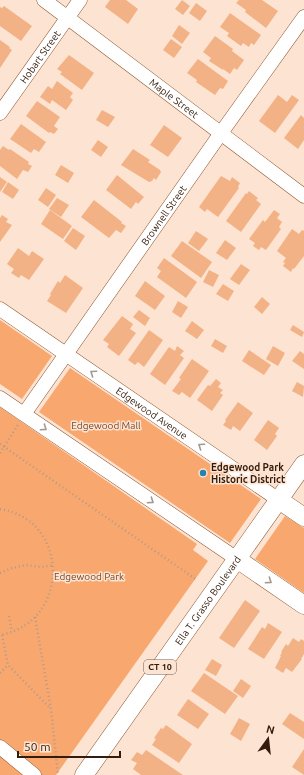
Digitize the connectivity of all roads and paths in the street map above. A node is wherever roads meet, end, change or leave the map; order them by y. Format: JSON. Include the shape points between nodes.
{"nodes":[{"id":1,"x":44,"y":0,"type":"edge"},
{"id":2,"x":80,"y":0,"type":"edge"},
{"id":3,"x":304,"y":17,"type":"edge"},
{"id":4,"x":68,"y":18,"type":"junction"},
{"id":5,"x":0,"y":113,"type":"edge"},
{"id":6,"x":221,"y":133,"type":"junction"},
{"id":7,"x":304,"y":196,"type":"edge"},
{"id":8,"x":0,"y":309,"type":"edge"},
{"id":9,"x":67,"y":354,"type":"junction"},
{"id":10,"x":0,"y":398,"type":"edge"},
{"id":11,"x":24,"y":414,"type":"junction"},
{"id":12,"x":0,"y":444,"type":"edge"},
{"id":13,"x":4,"y":447,"type":"junction"},
{"id":14,"x":0,"y":453,"type":"edge"},
{"id":15,"x":304,"y":464,"type":"edge"},
{"id":16,"x":279,"y":500,"type":"junction"},
{"id":17,"x":0,"y":509,"type":"edge"},
{"id":18,"x":304,"y":517,"type":"edge"},
{"id":19,"x":237,"y":559,"type":"junction"},
{"id":20,"x":54,"y":565,"type":"junction"},
{"id":21,"x":0,"y":573,"type":"edge"},
{"id":22,"x":197,"y":580,"type":"dead end"},
{"id":23,"x":304,"y":605,"type":"edge"},
{"id":24,"x":9,"y":616,"type":"dead end"},
{"id":25,"x":36,"y":617,"type":"junction"},
{"id":26,"x":12,"y":632,"type":"junction"},
{"id":27,"x":1,"y":635,"type":"edge"},
{"id":28,"x":8,"y":665,"type":"junction"},
{"id":29,"x":0,"y":673,"type":"edge"},
{"id":30,"x":51,"y":709,"type":"junction"},
{"id":31,"x":0,"y":747,"type":"edge"},
{"id":32,"x":34,"y":775,"type":"edge"},
{"id":33,"x":58,"y":775,"type":"edge"},
{"id":34,"x":84,"y":775,"type":"edge"}],
"edges":[{"from":1,"to":4,"type":"street","name":"Maple Street"},
{"from":2,"to":4,"type":"street","name":"Hobart Street"},
{"from":3,"to":6,"type":"street","name":"Brownell Street"},
{"from":4,"to":5,"type":"street","name":"Hobart Street"},
{"from":4,"to":6,"type":"street","name":"Maple Street"},
{"from":6,"to":7,"type":"street","name":"Maple Street"},
{"from":6,"to":9,"type":"street","name":"Brownell Street"},
{"from":8,"to":9,"type":"street","name":"Edgewood Avenue"},
{"from":9,"to":11,"type":"street","name":"Brownell Street"},
{"from":16,"to":9,"type":"street","name":"Edgewood Avenue","one_way":true},
{"from":10,"to":11,"type":"street"},
{"from":11,"to":13,"type":"path"},
{"from":11,"to":19,"type":"street","one_way":true},
{"from":12,"to":13,"type":"path"},
{"from":13,"to":14,"type":"path"},
{"from":13,"to":22,"type":"path"},
{"from":15,"to":16,"type":"main road","name":"Ella T. Grasso Boulevard","number":"CT 10"},
{"from":16,"to":18,"type":"main road","name":"Edgewood Avenue"},
{"from":16,"to":19,"type":"main road","name":"Ella T. Grasso Boulevard","number":"CT 10"},
{"from":17,"to":20,"type":"path","via":[[17,514],[36,528],[44,537]]},
{"from":19,"to":23,"type":"main road","one_way":true},
{"from":19,"to":34,"type":"main road","name":"Ella T. Grasso Boulevard","number":"CT 10"},
{"from":20,"to":21,"type":"path","via":[[26,565]]},
{"from":20,"to":25,"type":"path","via":[[50,594]]},
{"from":24,"to":26,"type":"path"},
{"from":25,"to":26,"type":"path"},
{"from":25,"to":30,"type":"path"},
{"from":26,"to":27,"type":"path"},
{"from":27,"to":28,"type":"path"},
{"from":28,"to":29,"type":"path"},
{"from":28,"to":30,"type":"path"},
{"from":30,"to":33,"type":"path"},
{"from":31,"to":32,"type":"street"}]}
